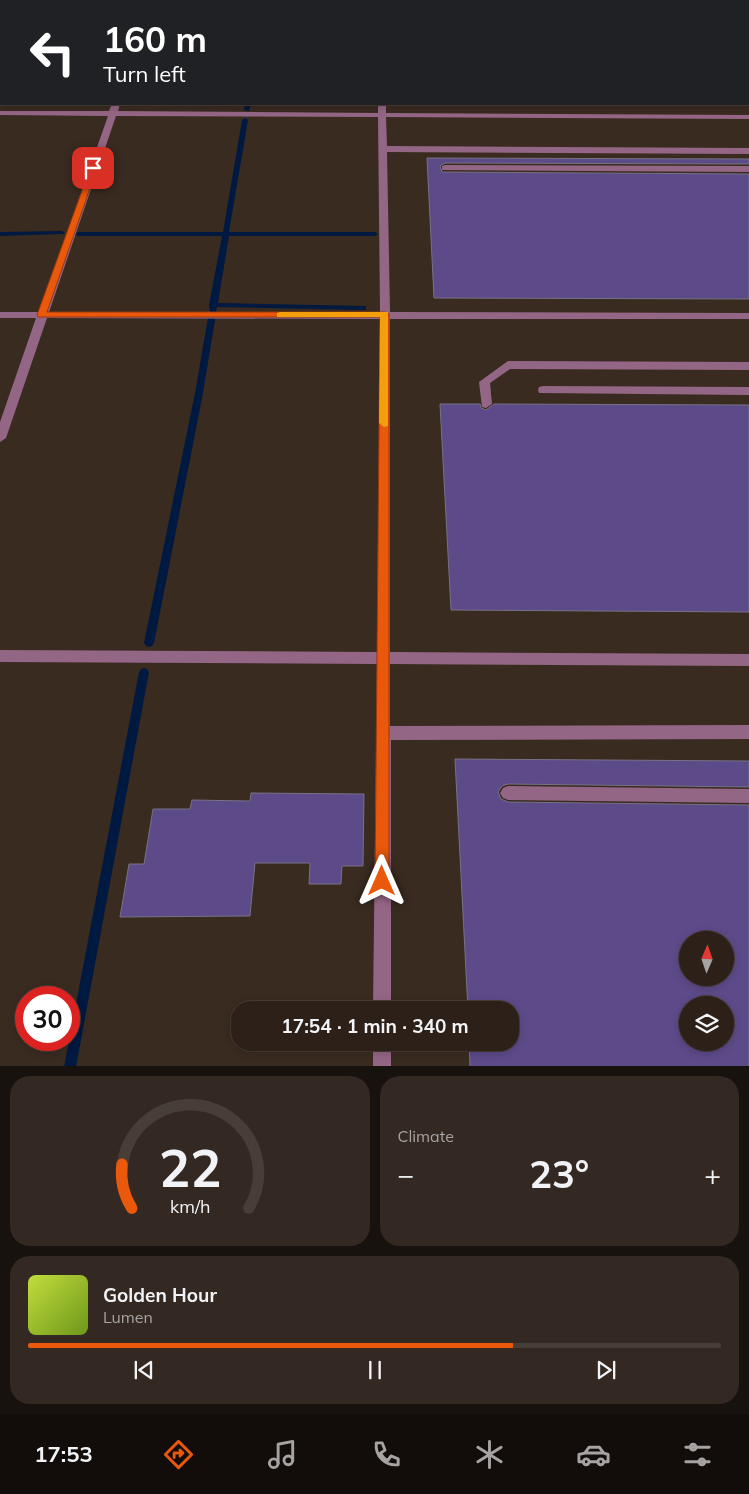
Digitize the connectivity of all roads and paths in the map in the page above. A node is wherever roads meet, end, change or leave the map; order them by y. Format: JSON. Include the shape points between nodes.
{"nodes":[{"id":1,"x":0,"y":0,"type":"edge"},
{"id":2,"x":27,"y":0,"type":"edge"},
{"id":3,"x":114,"y":108,"type":"edge"},
{"id":4,"x":382,"y":109,"type":"edge"},
{"id":5,"x":0,"y":113,"type":"edge"},
{"id":6,"x":749,"y":117,"type":"edge"},
{"id":7,"x":382,"y":149,"type":"junction"},
{"id":8,"x":749,"y":151,"type":"edge"},
{"id":9,"x":444,"y":168,"type":"dead end"},
{"id":10,"x":749,"y":169,"type":"edge"},
{"id":11,"x":385,"y":314,"type":"junction"},
{"id":12,"x":0,"y":315,"type":"edge"},
{"id":13,"x":42,"y":315,"type":"junction"},
{"id":14,"x":749,"y":316,"type":"edge"},
{"id":15,"x":749,"y":366,"type":"edge"},
{"id":16,"x":543,"y":390,"type":"dead end"},
{"id":17,"x":749,"y":391,"type":"edge"},
{"id":18,"x":486,"y":404,"type":"dead end"},
{"id":19,"x":0,"y":438,"type":"edge"},
{"id":20,"x":0,"y":656,"type":"edge"},
{"id":21,"x":383,"y":658,"type":"junction"},
{"id":22,"x":749,"y":660,"type":"edge"},
{"id":23,"x":749,"y":732,"type":"edge"},
{"id":24,"x":383,"y":733,"type":"junction"},
{"id":25,"x":508,"y":793,"type":"dead end"},
{"id":26,"x":749,"y":796,"type":"edge"},
{"id":27,"x":382,"y":1001,"type":"edge"},
{"id":28,"x":382,"y":1051,"type":"edge"},
{"id":29,"x":382,"y":1066,"type":"edge"}],
"edges":[{"from":1,"to":2,"type":"street"},
{"from":3,"to":4,"type":"street"},
{"from":3,"to":5,"type":"street"},
{"from":3,"to":13,"type":"street"},
{"from":4,"to":6,"type":"street"},
{"from":4,"to":7,"type":"street"},
{"from":7,"to":8,"type":"street"},
{"from":7,"to":11,"type":"street"},
{"from":9,"to":10,"type":"street"},
{"from":11,"to":13,"type":"street"},
{"from":11,"to":14,"type":"street"},
{"from":11,"to":21,"type":"street"},
{"from":12,"to":13,"type":"street"},
{"from":13,"to":19,"type":"street"},
{"from":15,"to":18,"type":"street","via":[[508,365],[484,382]]},
{"from":16,"to":17,"type":"street"},
{"from":20,"to":21,"type":"street"},
{"from":21,"to":22,"type":"street"},
{"from":21,"to":24,"type":"street"},
{"from":23,"to":24,"type":"street"},
{"from":24,"to":27,"type":"street"},
{"from":25,"to":26,"type":"street"},
{"from":28,"to":29,"type":"street"}]}
